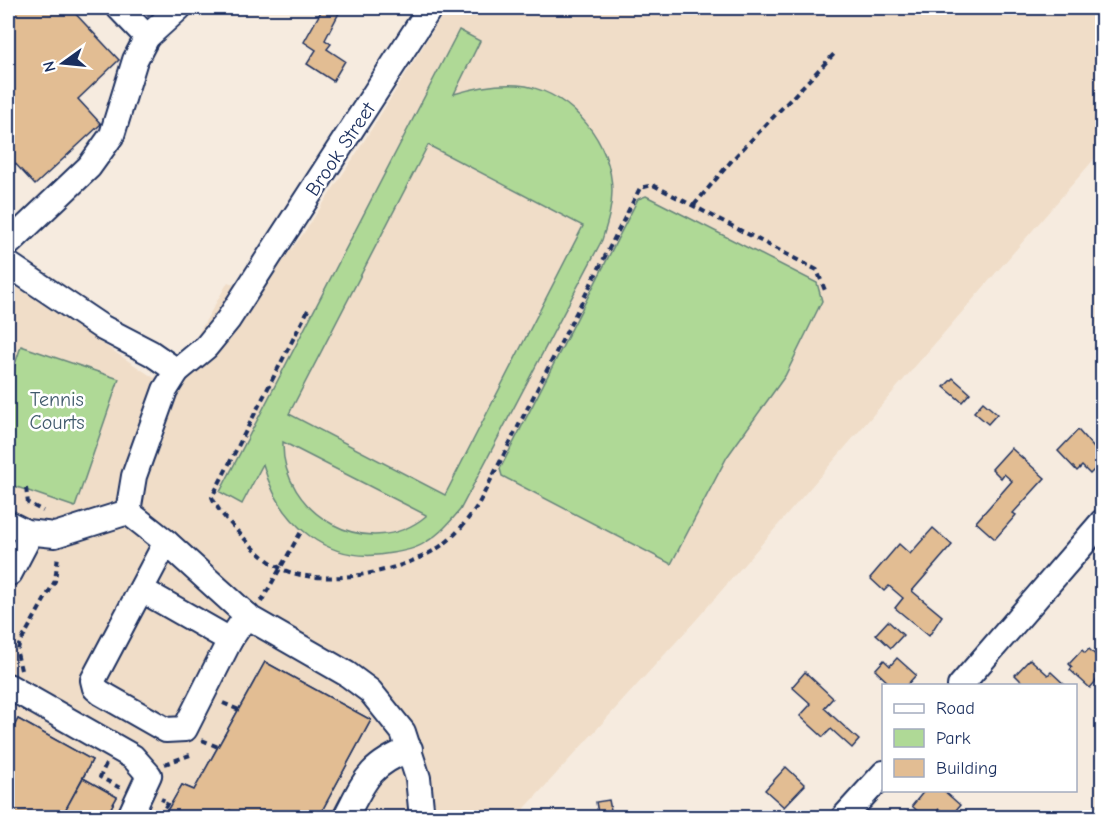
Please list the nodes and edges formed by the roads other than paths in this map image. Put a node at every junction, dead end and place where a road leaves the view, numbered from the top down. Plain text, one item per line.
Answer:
1 (119, 8) edge
2 (179, 8) edge
3 (430, 8) edge
4 (147, 37) junction
5 (8, 244) edge
6 (8, 264) edge
7 (177, 371) junction
8 (128, 512) junction
9 (1102, 522) edge
10 (8, 523) edge
11 (31, 533) junction
12 (166, 542) junction
13 (10, 573) dead end
14 (142, 590) junction
15 (252, 611) junction
16 (230, 640) junction
17 (962, 684) edge
18 (15, 690) edge
19 (410, 749) junction
20 (882, 775) edge
21 (134, 808) edge
22 (345, 818) edge
23 (422, 818) edge
24 (843, 818) edge

1 - 4 street
2 - 4 street
3 - 7 street, Brook Street
4 - 5 street
6 - 7 street
7 - 8 street, Brook Street
8 - 11 street
8 - 12 street
9 - 17 street
10 - 11 street
11 - 13 street
12 - 14 street
12 - 15 street
14 - 16 street
14 - 16 street
15 - 16 street
15 - 19 street
18 - 21 street
19 - 22 street
19 - 23 street
20 - 24 street

